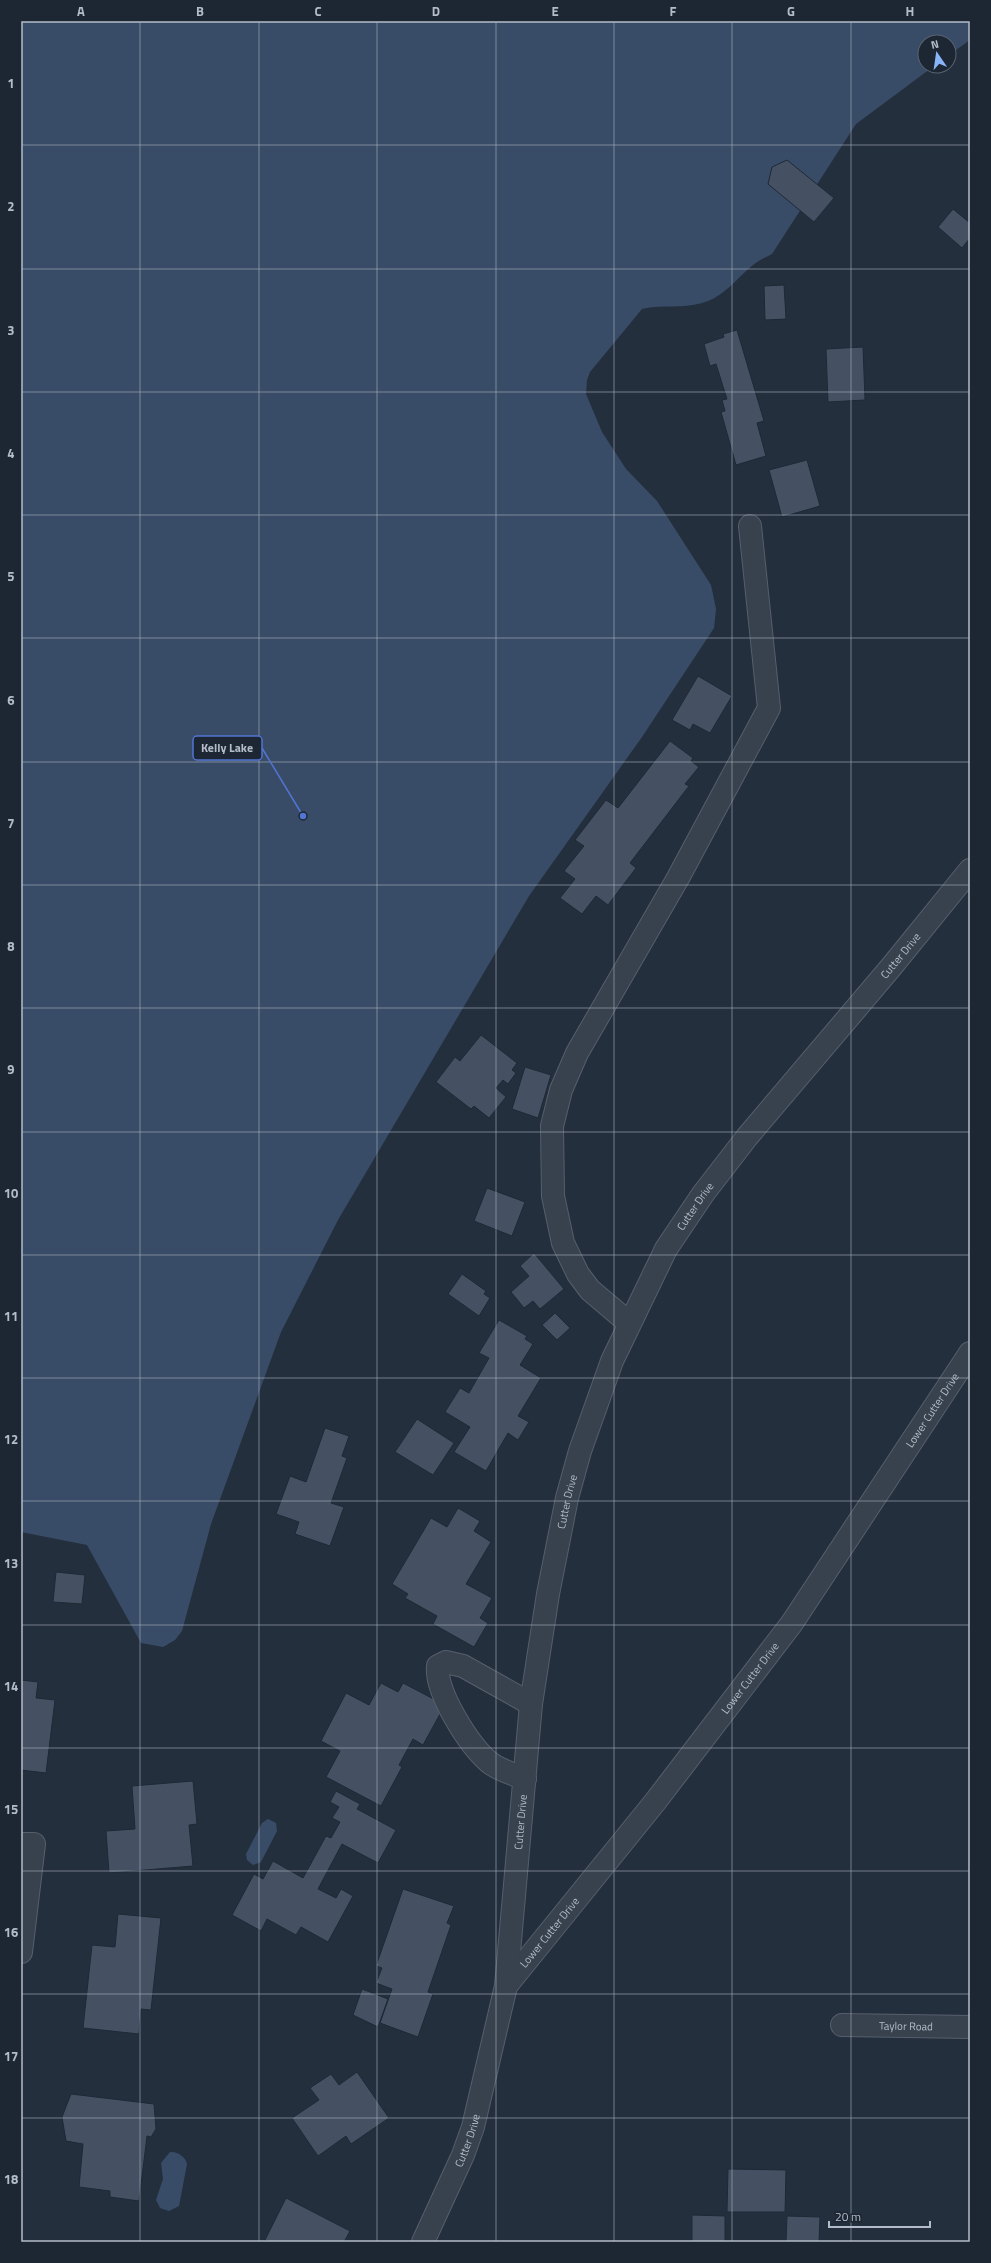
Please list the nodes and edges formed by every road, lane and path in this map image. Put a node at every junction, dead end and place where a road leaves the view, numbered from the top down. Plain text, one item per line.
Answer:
1 (750, 526) dead end
2 (970, 870) edge
3 (629, 1323) junction
4 (970, 1353) edge
5 (531, 1704) junction
6 (525, 1779) junction
7 (21, 1844) edge
8 (21, 1952) edge
9 (506, 1986) junction
10 (842, 2025) dead end
11 (970, 2027) edge
12 (423, 2242) edge

1 - 3 street
2 - 3 street, Cutter Drive
3 - 5 street, Cutter Drive
4 - 9 street, Lower Cutter Drive
5 - 6 street, Cutter Drive
5 - 6 street
6 - 9 street, Cutter Drive
7 - 8 street
9 - 12 street, Cutter Drive
10 - 11 street, Taylor Road

